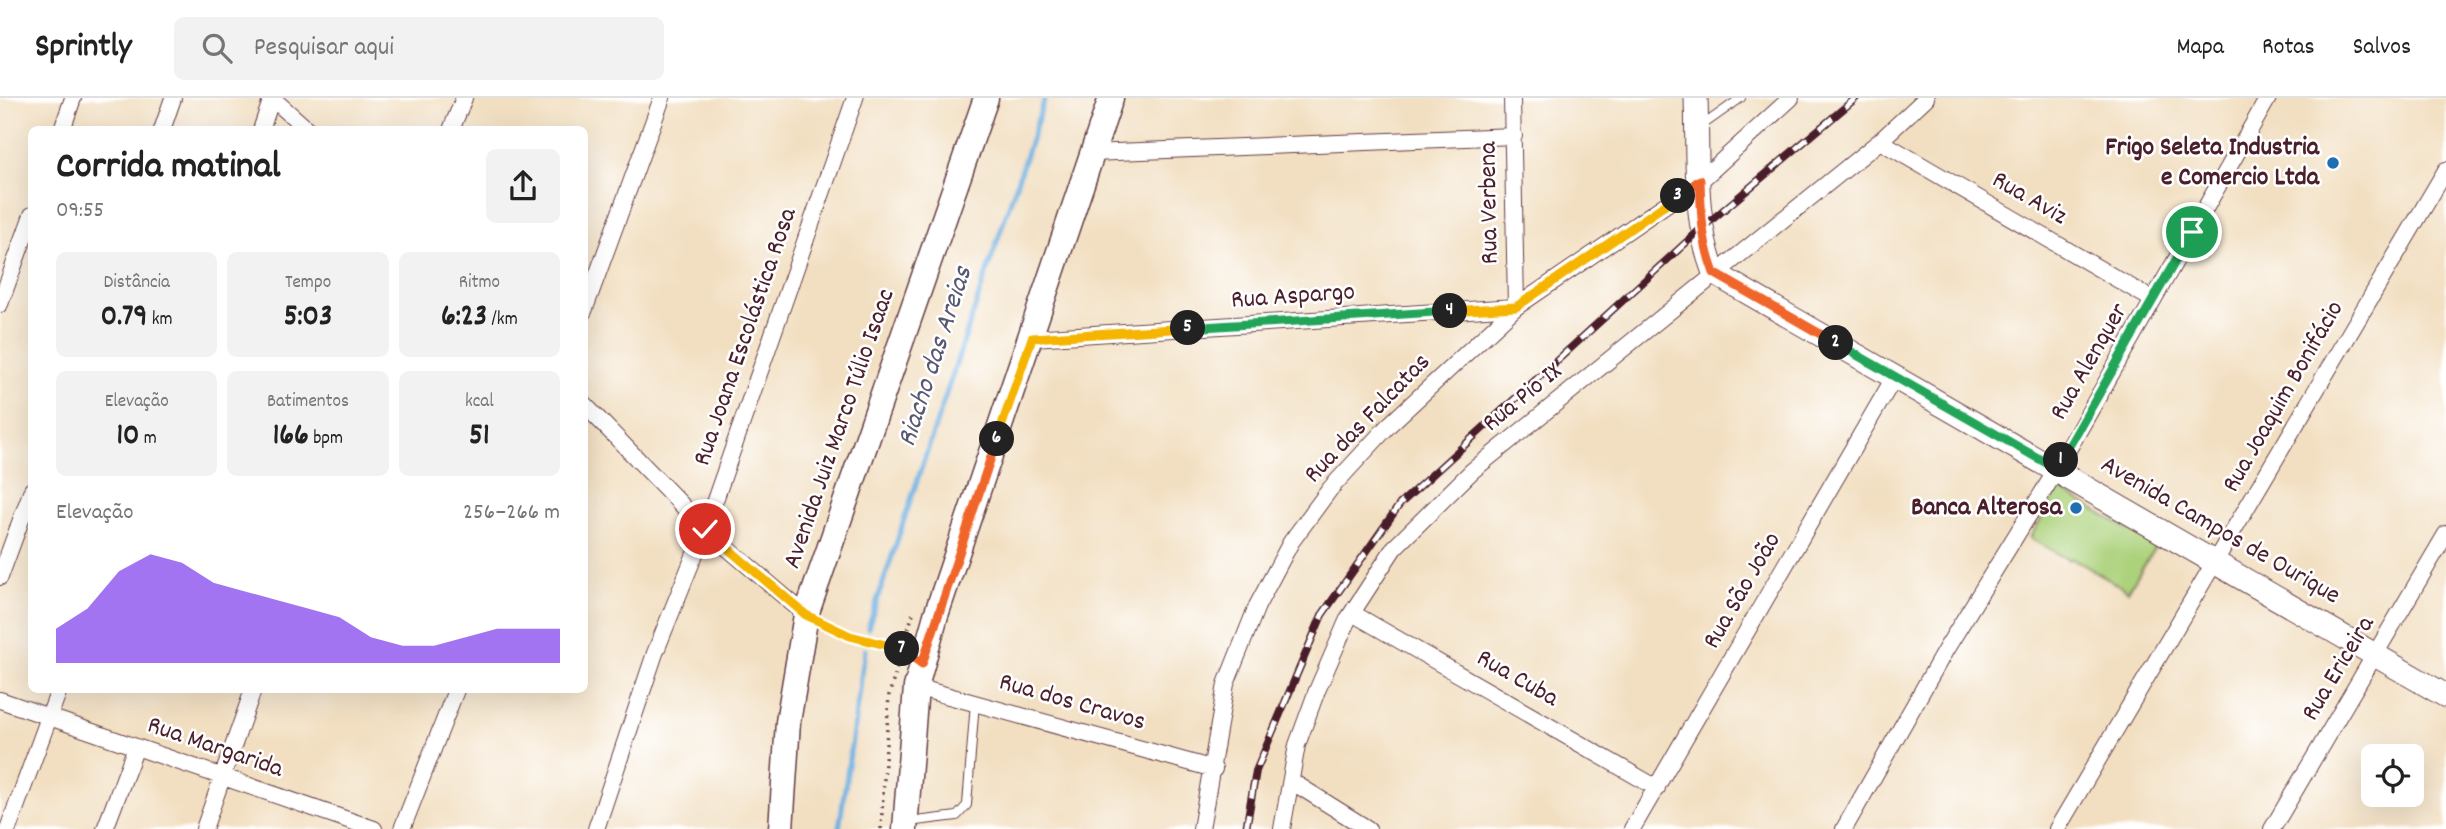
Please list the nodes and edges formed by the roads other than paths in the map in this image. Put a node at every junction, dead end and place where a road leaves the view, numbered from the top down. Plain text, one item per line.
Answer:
1 (73, 98) edge
2 (173, 98) edge
3 (272, 98) edge
4 (464, 98) edge
5 (662, 98) edge
6 (855, 98) edge
7 (986, 98) edge
8 (1111, 98) edge
9 (1512, 98) edge
10 (1696, 98) edge
11 (1741, 98) edge
12 (1791, 98) edge
13 (1926, 98) edge
14 (2268, 98) edge
15 (63, 126) edge
16 (163, 126) edge
17 (262, 126) edge
18 (304, 126) edge
19 (454, 126) edge
20 (1698, 129) junction
21 (1514, 136) junction
22 (1880, 141) junction
23 (1091, 153) junction
24 (2446, 170) edge
25 (1700, 180) junction
26 (28, 226) edge
27 (1714, 273) junction
28 (588, 300) edge
29 (2153, 300) junction
30 (0, 304) edge
31 (1516, 307) junction
32 (1032, 338) junction
33 (1895, 376) junction
34 (588, 408) edge
35 (2057, 469) junction
36 (28, 501) edge
37 (705, 529) junction
38 (2446, 534) edge
39 (2217, 561) junction
40 (0, 577) edge
41 (1352, 612) junction
42 (806, 615) junction
43 (2377, 654) junction
44 (919, 675) junction
45 (58, 693) edge
46 (252, 693) edge
47 (455, 693) edge
48 (2446, 696) edge
49 (0, 700) edge
50 (975, 702) junction
51 (49, 717) junction
52 (136, 747) junction
53 (1214, 769) junction
54 (222, 776) junction
55 (1291, 781) junction
56 (1657, 788) junction
57 (905, 826) edge
58 (8, 829) edge
59 (105, 829) edge
60 (204, 829) edge
61 (374, 829) edge
62 (402, 829) edge
63 (596, 829) edge
64 (781, 829) edge
65 (1201, 829) edge
66 (1282, 829) edge
67 (1367, 829) edge
68 (1632, 829) edge
69 (1844, 829) edge
70 (2057, 829) edge
71 (2272, 829) edge

1 - 15 street
2 - 16 street
3 - 17 street
3 - 18 street
4 - 19 street
5 - 28 street
6 - 37 street, Rua Joana Escolástica Rosa
7 - 42 main road, Avenida Juiz Marco Túlio Isaac
8 - 23 main road
9 - 21 street, Rua Verbena
10 - 20 main road
11 - 20 lane
12 - 25 street, Rua das Falcatas
13 - 22 street, Rua Pio IX
14 - 29 street, Rua Alenquer
20 - 25 main road
21 - 23 street
21 - 31 street, Rua Verbena
22 - 27 street, Rua Pio IX
22 - 29 street, Rua Aviz
23 - 32 main road
24 - 39 street, Rua Joaquim Bonifácio
25 - 27 main road
25 - 31 street, Rua das Falcatas
26 - 30 street
27 - 33 main road, Avenida Campos de Ourique
27 - 41 street, Rua Pio IX
29 - 35 street, Rua Alenquer
31 - 32 street, Rua Aspargo
31 - 53 street, Rua das Falcatas
32 - 44 main road
33 - 35 main road, Avenida Campos de Ourique
33 - 56 street, Rua São João
34 - 37 street
35 - 39 main road, Avenida Campos de Ourique
35 - 69 street, Rua Alenquer
36 - 40 street
37 - 42 street
37 - 63 street, Rua Joana Escolástica Rosa
38 - 43 street, Rua Ericeira
39 - 43 main road, Avenida Campos de Ourique
39 - 70 street, Rua Joaquim Bonifácio
41 - 55 street, Rua Pio IX
41 - 56 street, Rua Cuba
42 - 64 main road, Avenida Juiz Marco Túlio Isaac
43 - 48 main road, Avenida Campos de Ourique
43 - 71 street, Rua Ericeira
44 - 50 street, Rua dos Cravos
44 - 57 main road
45 - 51 street
46 - 54 street
47 - 62 street
49 - 51 street, Rua Margarida
50 - 53 street, Rua dos Cravos
50 - 57 lane
51 - 52 street, Rua Margarida
51 - 58 street
52 - 54 street, Rua Margarida
52 - 59 street
53 - 65 street, Rua das Falcatas
54 - 60 street
54 - 61 street, Rua Margarida
55 - 66 street, Rua Pio IX
55 - 67 street
56 - 68 street, Rua São João

